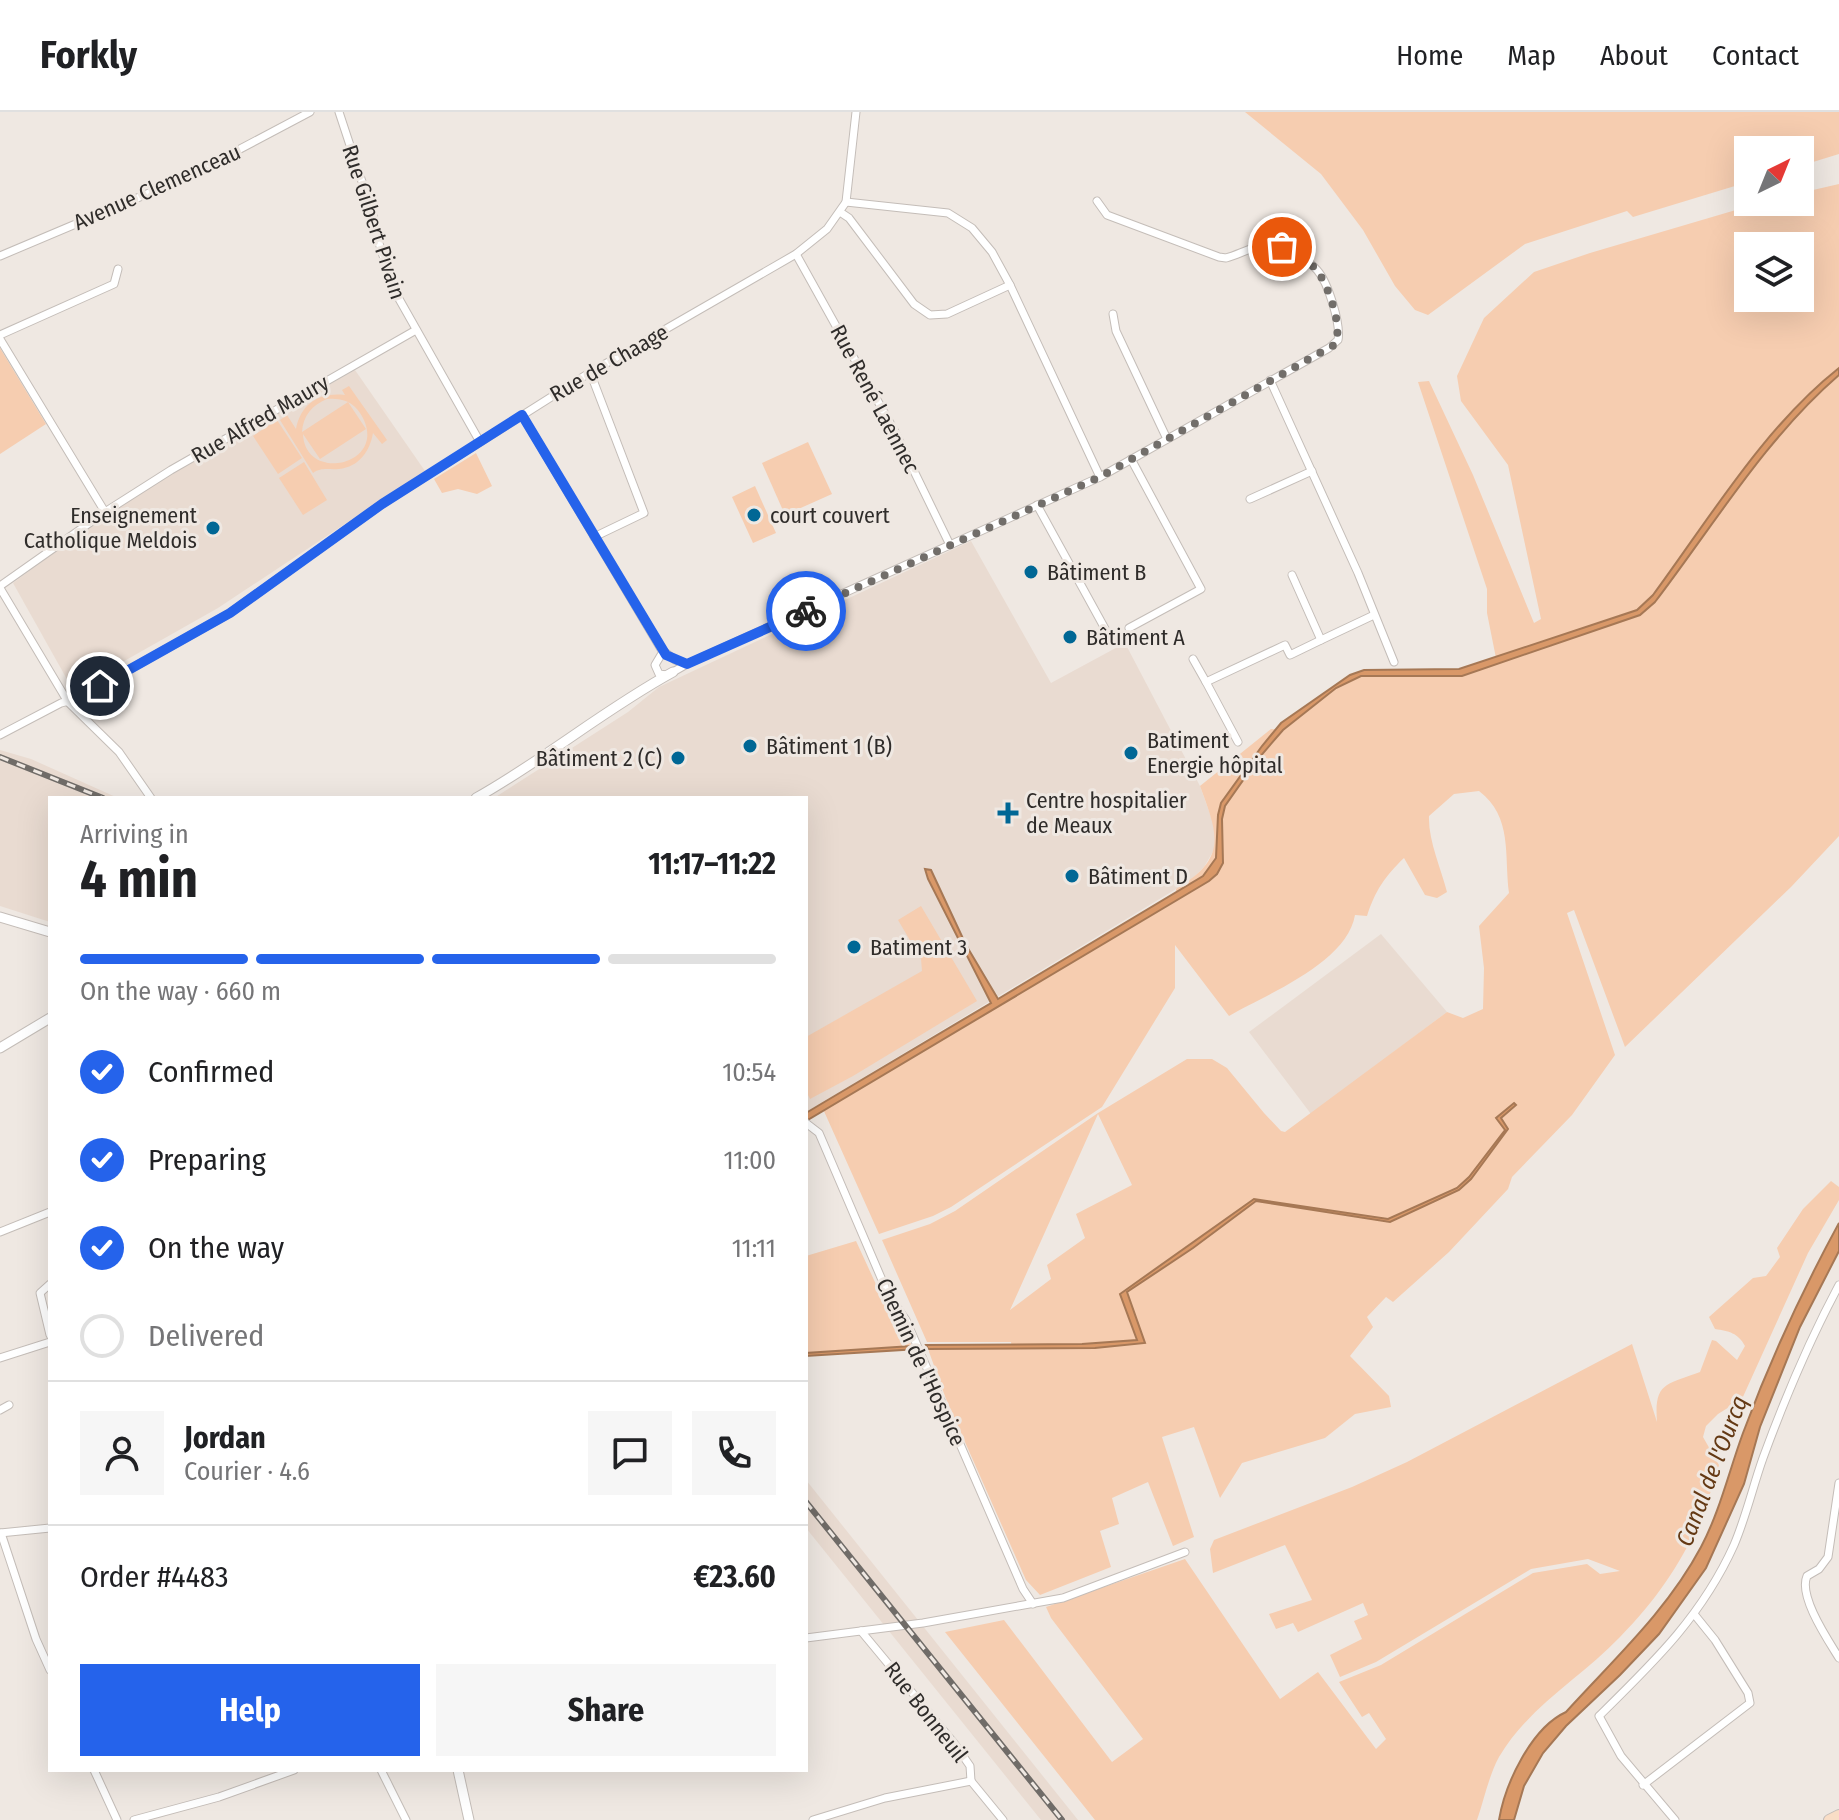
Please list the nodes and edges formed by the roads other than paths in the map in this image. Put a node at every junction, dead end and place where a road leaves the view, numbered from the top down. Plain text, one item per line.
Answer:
1 (310, 112) edge
2 (339, 112) edge
3 (856, 112) edge
4 (1097, 201) dead end
5 (846, 202) junction
6 (840, 212) junction
7 (796, 254) junction
8 (0, 256) edge
9 (118, 269) dead end
10 (1010, 285) junction
11 (1113, 314) dead end
12 (416, 330) junction
13 (0, 337) edge
14 (590, 372) junction
15 (1270, 380) junction
16 (522, 415) junction
17 (1167, 439) junction
18 (480, 442) junction
19 (1131, 459) junction
20 (1312, 471) junction
21 (1100, 477) junction
22 (1250, 499) dead end
23 (1037, 505) junction
24 (105, 512) junction
25 (594, 537) junction
26 (950, 545) junction
27 (1292, 575) dead end
28 (0, 587) edge
29 (1374, 615) junction
30 (1129, 628) dead end
31 (1109, 636) dead end
32 (1321, 640) junction
33 (657, 643) junction
34 (666, 655) junction
35 (657, 659) junction
36 (1193, 659) dead end
37 (675, 660) junction
38 (1394, 662) dead end
39 (687, 664) junction
40 (656, 670) junction
41 (670, 674) junction
42 (1206, 682) junction
43 (653, 683) junction
44 (68, 702) junction
45 (0, 735) edge
46 (1238, 742) dead end
47 (150, 796) edge
48 (479, 796) edge
49 (0, 917) edge
50 (48, 931) edge
51 (48, 1019) edge
52 (0, 1048) edge
53 (808, 1125) edge
54 (48, 1213) edge
55 (0, 1232) edge
56 (1839, 1285) edge
57 (48, 1286) edge
58 (48, 1327) edge
59 (48, 1343) edge
60 (0, 1358) edge
61 (9, 1405) dead end
62 (0, 1410) edge
63 (1839, 1483) edge
64 (48, 1528) edge
65 (1, 1533) edge
66 (1185, 1552) dead end
67 (1033, 1604) junction
68 (1694, 1614) junction
69 (861, 1631) junction
70 (808, 1638) edge
71 (1839, 1658) edge
72 (48, 1666) edge
73 (95, 1772) edge
74 (288, 1772) edge
75 (382, 1772) edge
76 (458, 1772) edge
77 (971, 1781) junction
78 (1643, 1785) junction
79 (1839, 1815) edge
80 (117, 1820) edge
81 (134, 1820) edge
82 (406, 1820) edge
83 (469, 1820) edge
84 (813, 1820) edge
85 (1003, 1820) edge
86 (1675, 1820) edge
87 (1829, 1820) edge

1 - 8 street, Avenue Clemenceau
2 - 12 street, Rue Gilbert Pivain
3 - 5 street, Rue de Chaage
4 - 15 street
5 - 6 street, Rue de Chaage
5 - 10 street
6 - 7 street, Rue de Chaage
6 - 10 street
7 - 14 street, Rue de Chaage
7 - 26 street, Rue René Laennec
9 - 13 street
10 - 21 street
11 - 17 street
12 - 18 street
12 - 24 street, Rue Alfred Maury
13 - 24 street
14 - 16 street, Rue de Chaage
14 - 25 street
15 - 17 street
15 - 20 street
16 - 18 street, Rue de Chaage
16 - 25 street
17 - 19 street
18 - 44 street, Rue de Chaage
19 - 21 street
19 - 30 street
20 - 22 street
20 - 29 street
21 - 23 street
23 - 26 street
23 - 31 street
24 - 28 street, Rue Alfred Maury
25 - 33 street
26 - 39 street
27 - 32 street
28 - 44 street
29 - 32 street
29 - 38 street
32 - 42 street
33 - 34 street
33 - 35 street
34 - 35 street
34 - 37 street
35 - 40 street
36 - 42 street
37 - 39 street
37 - 41 street
39 - 41 street
40 - 41 street
40 - 43 street
41 - 43 street
42 - 46 street
43 - 48 street
44 - 45 street, Rue de Chaage
44 - 47 street
49 - 50 street
51 - 52 street
53 - 67 street, Chemin de l'Hospice
54 - 55 street
56 - 68 street
57 - 58 street
59 - 60 street
61 - 62 street
63 - 71 street
64 - 65 street
65 - 72 street
66 - 67 street
67 - 69 street
68 - 78 street
68 - 78 street
69 - 70 street
69 - 77 street, Rue Bonneuil
73 - 80 street
74 - 81 street
75 - 82 street
76 - 83 street
77 - 84 street, Rue Bonneuil
77 - 85 street
78 - 86 street
79 - 87 main road

